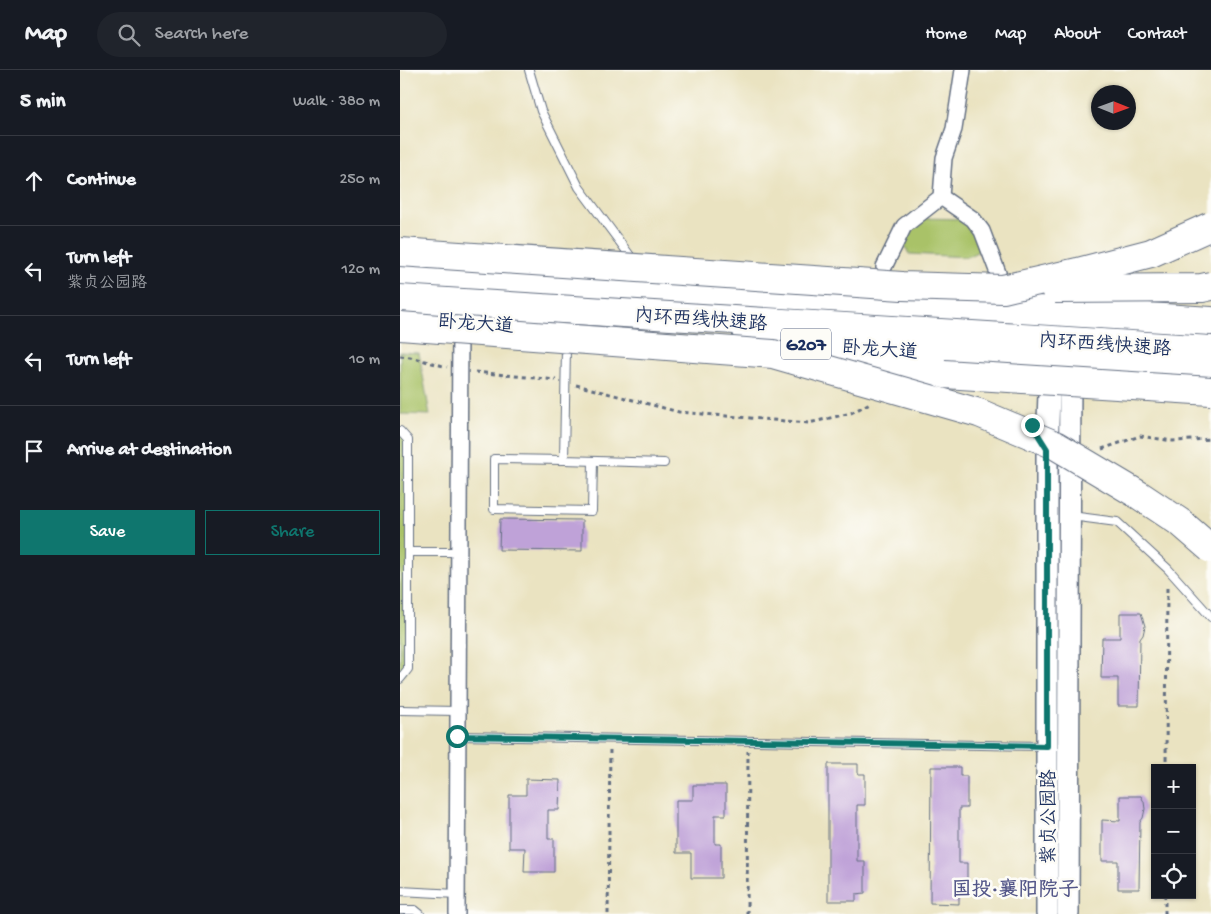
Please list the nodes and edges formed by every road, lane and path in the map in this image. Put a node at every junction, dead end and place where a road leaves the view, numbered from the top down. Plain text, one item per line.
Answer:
1 (528, 70) edge
2 (963, 70) edge
3 (941, 198) junction
4 (1211, 226) edge
5 (400, 246) edge
6 (400, 252) edge
7 (634, 261) junction
8 (884, 267) dead end
9 (400, 270) edge
10 (1000, 281) junction
11 (1211, 286) edge
12 (1211, 297) edge
13 (400, 298) edge
14 (400, 317) edge
15 (460, 321) junction
16 (1211, 321) edge
17 (400, 326) edge
18 (717, 342) dead end
19 (576, 349) dead end
20 (595, 349) dead end
21 (1211, 350) edge
22 (773, 354) junction
23 (400, 356) edge
24 (1060, 362) junction
25 (1102, 365) junction
26 (458, 371) junction
27 (1211, 374) edge
28 (565, 382) junction
29 (1211, 390) edge
30 (874, 401) dead end
31 (400, 431) edge
32 (1211, 438) edge
33 (1069, 451) junction
34 (564, 460) junction
35 (593, 461) junction
36 (664, 463) dead end
37 (1069, 516) junction
38 (1211, 549) edge
39 (408, 552) junction
40 (458, 552) junction
41 (1168, 569) junction
42 (1211, 617) edge
43 (400, 679) edge
44 (400, 710) edge
45 (458, 711) junction
46 (457, 736) junction
47 (610, 738) junction
48 (748, 741) junction
49 (1047, 746) junction
50 (1166, 764) edge
51 (400, 892) edge
52 (457, 894) junction
53 (1165, 899) edge
54 (400, 910) edge
55 (420, 914) edge
56 (457, 914) edge
57 (608, 914) edge
58 (747, 914) edge
59 (1047, 914) edge
60 (1068, 914) edge
61 (1165, 914) edge

1 - 7 lane
2 - 3 street
3 - 8 street
3 - 10 street
4 - 10 highway, bridge
5 - 7 highway
6 - 10 highway, bridge
7 - 12 highway
9 - 16 highway, 内环西线快速路
10 - 11 highway, bridge
13 - 21 highway, 内环西线快速路
14 - 15 highway, 卧龙大道 / G207
15 - 24 highway, 卧龙大道 / G207
15 - 26 street
17 - 22 highway, bridge
18 - 20 lane
19 - 28 lane
22 - 29 highway, bridge
22 - 38 highway, bridge
23 - 26 path
24 - 25 highway, 卧龙大道 / G207
24 - 33 street, 紫贞公园路
24 - 49 street, 紫贞公园路
25 - 27 highway, 卧龙大道 / G207
25 - 29 highway
26 - 28 path
26 - 40 street
28 - 30 path
28 - 34 lane
31 - 39 lane
32 - 33 path
33 - 37 street, 紫贞公园路
34 - 35 lane
34 - 35 lane
35 - 36 lane
37 - 41 lane
37 - 60 street, 紫贞公园路
39 - 40 lane
39 - 43 lane
40 - 45 street
41 - 42 lane
41 - 50 path
44 - 45 lane
45 - 46 street
46 - 47 lane
46 - 52 street
47 - 48 lane
47 - 57 path
48 - 49 lane
48 - 58 path
49 - 59 street, 紫贞公园路
51 - 52 lane
52 - 56 street
53 - 61 path
54 - 55 lane

